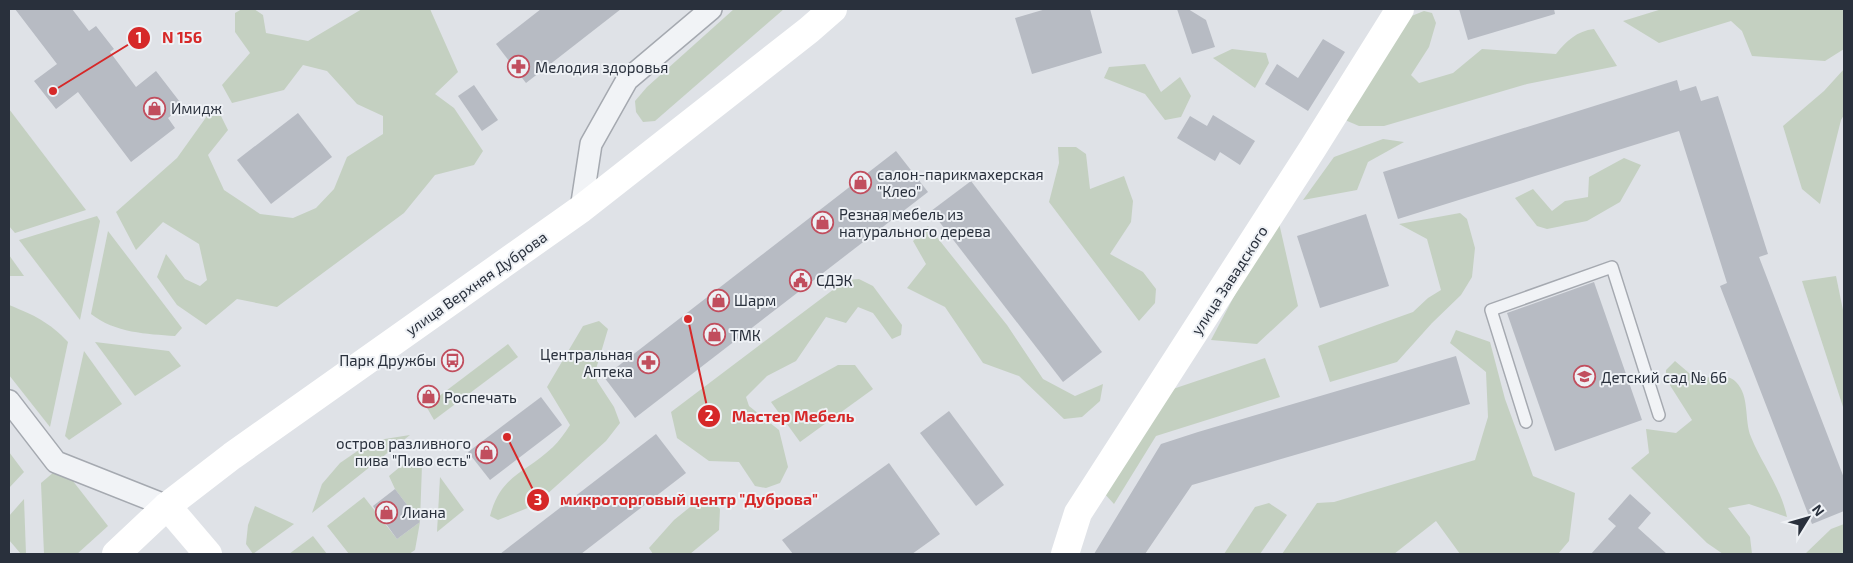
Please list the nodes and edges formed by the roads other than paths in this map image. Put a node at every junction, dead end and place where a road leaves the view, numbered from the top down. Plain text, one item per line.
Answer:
1 (711, 9) edge
2 (833, 9) edge
3 (1400, 9) edge
4 (581, 209) junction
5 (9, 401) edge
6 (1658, 415) dead end
7 (1526, 422) dead end
8 (167, 506) junction
9 (116, 554) edge
10 (208, 554) edge
11 (1065, 554) edge

1 - 4 street
2 - 4 main road, улица Верхняя Дуброва
3 - 11 main road, улица Завадского
4 - 8 main road, улица Верхняя Дуброва
5 - 8 street
6 - 7 lane
8 - 9 main road, улица Верхняя Дуброва
8 - 10 main road

